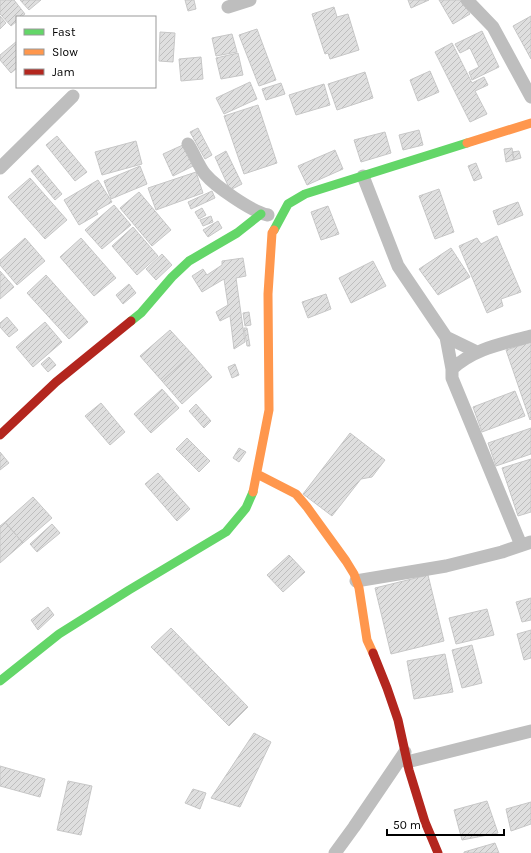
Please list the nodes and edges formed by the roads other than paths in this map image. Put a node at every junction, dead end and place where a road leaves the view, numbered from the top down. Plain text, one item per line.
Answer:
1 (250, 0) edge
2 (467, 0) edge
3 (228, 7) dead end
4 (73, 96) dead end
5 (531, 97) edge
6 (531, 124) edge
7 (188, 144) dead end
8 (0, 168) edge
9 (363, 176) junction
10 (261, 214) junction
11 (279, 217) junction
12 (531, 336) edge
13 (446, 337) junction
14 (477, 352) junction
15 (452, 369) junction
16 (0, 435) edge
17 (257, 474) junction
18 (526, 544) edge
19 (356, 581) junction
20 (0, 679) edge
21 (531, 731) edge
22 (406, 757) junction
23 (335, 853) edge
24 (438, 853) edge

1 - 3 street
2 - 5 street
4 - 8 street
6 - 9 street
7 - 10 street
9 - 11 street
9 - 13 street
10 - 11 street
10 - 16 street
11 - 17 street
12 - 14 street
13 - 14 street
13 - 15 street
14 - 15 street
15 - 18 street
17 - 19 street
17 - 20 street
18 - 19 street
19 - 22 street
21 - 22 street
22 - 23 street
22 - 24 street

